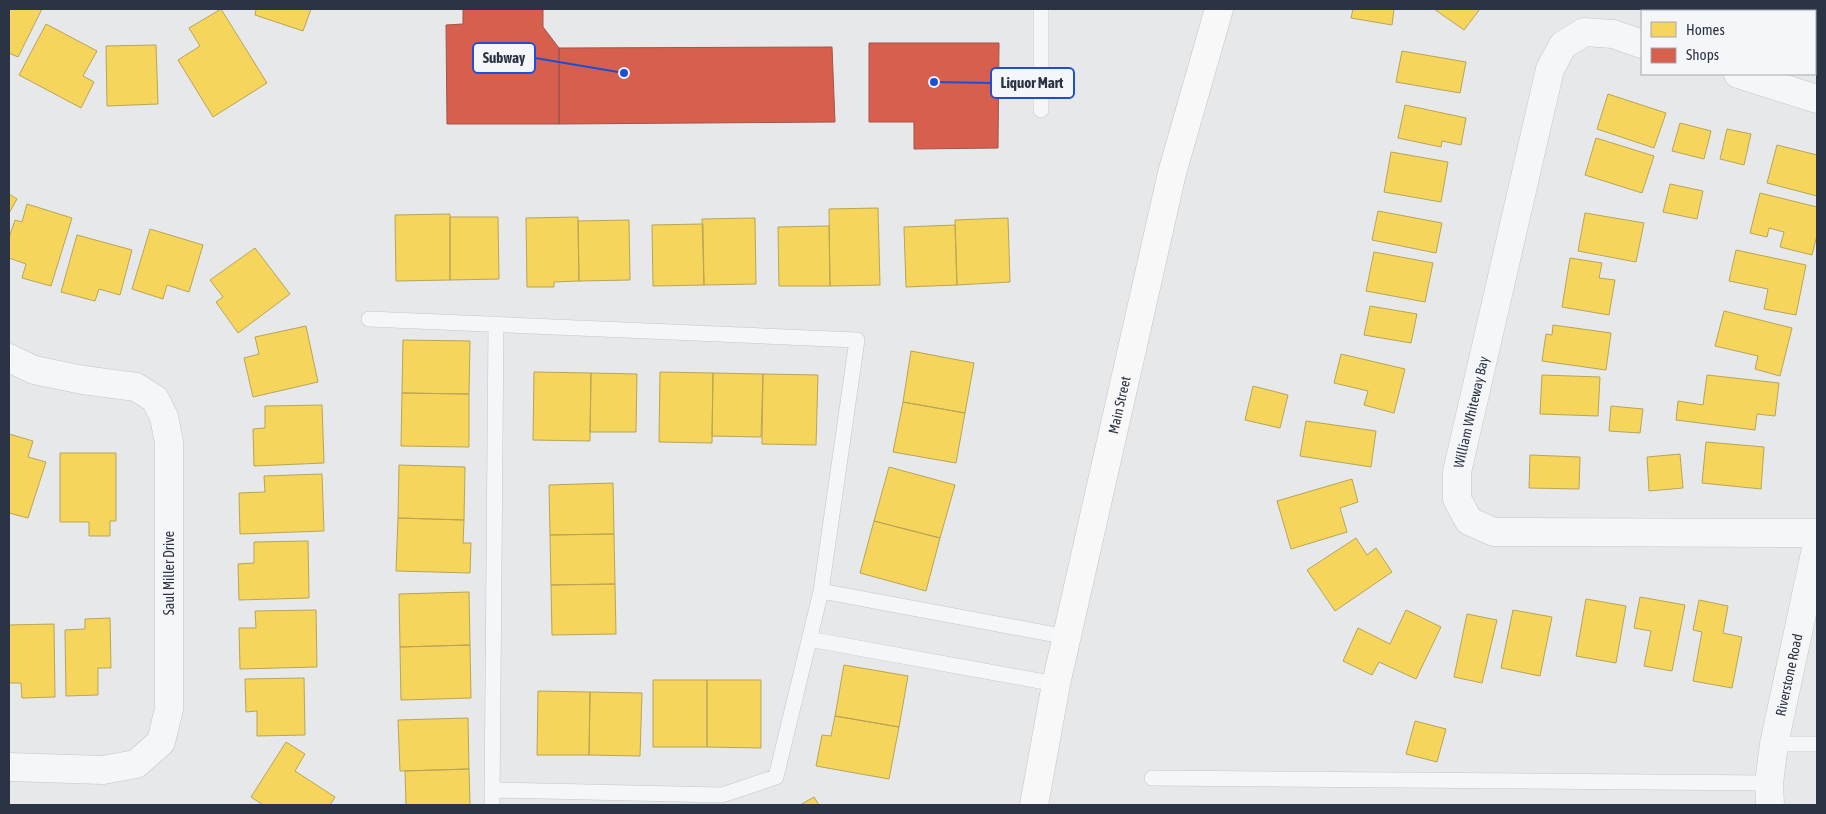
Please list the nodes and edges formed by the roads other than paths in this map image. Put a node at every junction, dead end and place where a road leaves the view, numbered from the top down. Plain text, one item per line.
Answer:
1 (1041, 9) edge
2 (1219, 9) edge
3 (1641, 44) edge
4 (1741, 75) edge
5 (1817, 99) edge
6 (1041, 110) dead end
7 (369, 319) dead end
8 (496, 324) junction
9 (9, 358) edge
10 (1817, 533) edge
11 (1817, 544) edge
12 (821, 591) junction
13 (1067, 637) junction
14 (809, 639) junction
15 (1056, 684) junction
16 (1774, 744) junction
17 (1817, 744) edge
18 (9, 767) edge
19 (1152, 778) dead end
20 (1769, 794) edge
21 (492, 798) edge
22 (1034, 805) edge

1 - 6 lane
2 - 13 main road, Main Street
3 - 10 street, William Whiteway Bay
4 - 5 street
7 - 8 lane
8 - 12 lane
8 - 21 lane
9 - 18 street, Saul Miller Drive
11 - 16 street, Riverstone Road
12 - 13 lane
12 - 14 lane
13 - 15 main road, Main Street
14 - 15 lane
14 - 21 lane
15 - 22 main road, Main Street
16 - 17 lane
16 - 20 street, Riverstone Road
19 - 20 lane

